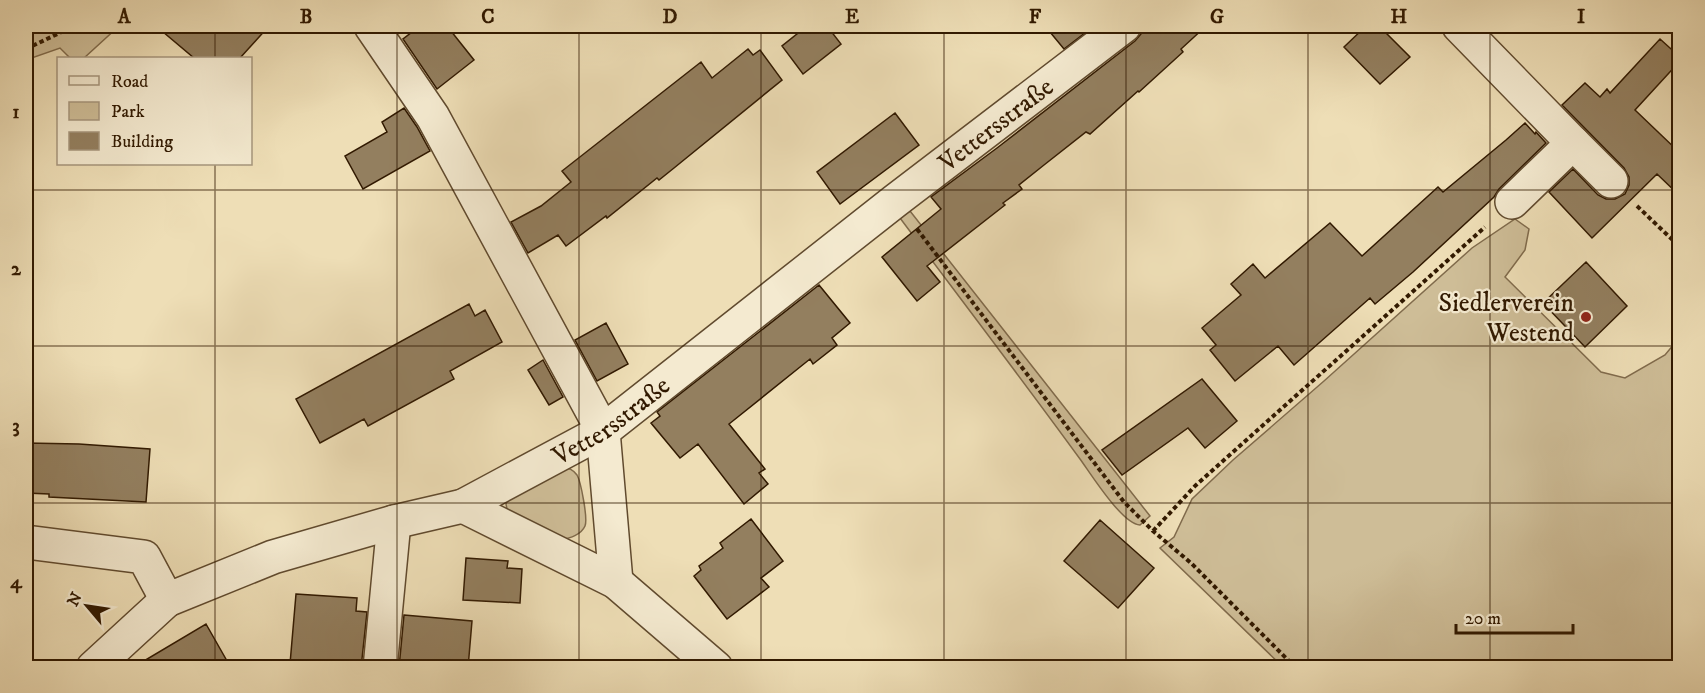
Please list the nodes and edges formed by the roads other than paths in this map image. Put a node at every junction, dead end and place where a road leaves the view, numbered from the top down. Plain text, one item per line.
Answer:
1 (370, 26) edge
2 (1124, 26) edge
3 (1459, 26) edge
4 (1573, 143) junction
5 (1611, 181) road end
6 (1512, 202) road end
7 (603, 431) junction
8 (463, 506) junction
9 (394, 522) junction
10 (26, 542) edge
11 (616, 582) junction
12 (167, 600) junction
13 (93, 668) edge
14 (380, 668) edge
15 (716, 668) edge

1 - 7 street
2 - 7 street, Vettersstraße
3 - 4 street
4 - 5 street
4 - 6 street
7 - 8 street, Vettersstraße
7 - 11 street
8 - 9 street, Vettersstraße
8 - 11 street
9 - 12 street, Vettersstraße
9 - 14 street
10 - 12 street
11 - 15 street
12 - 13 street

